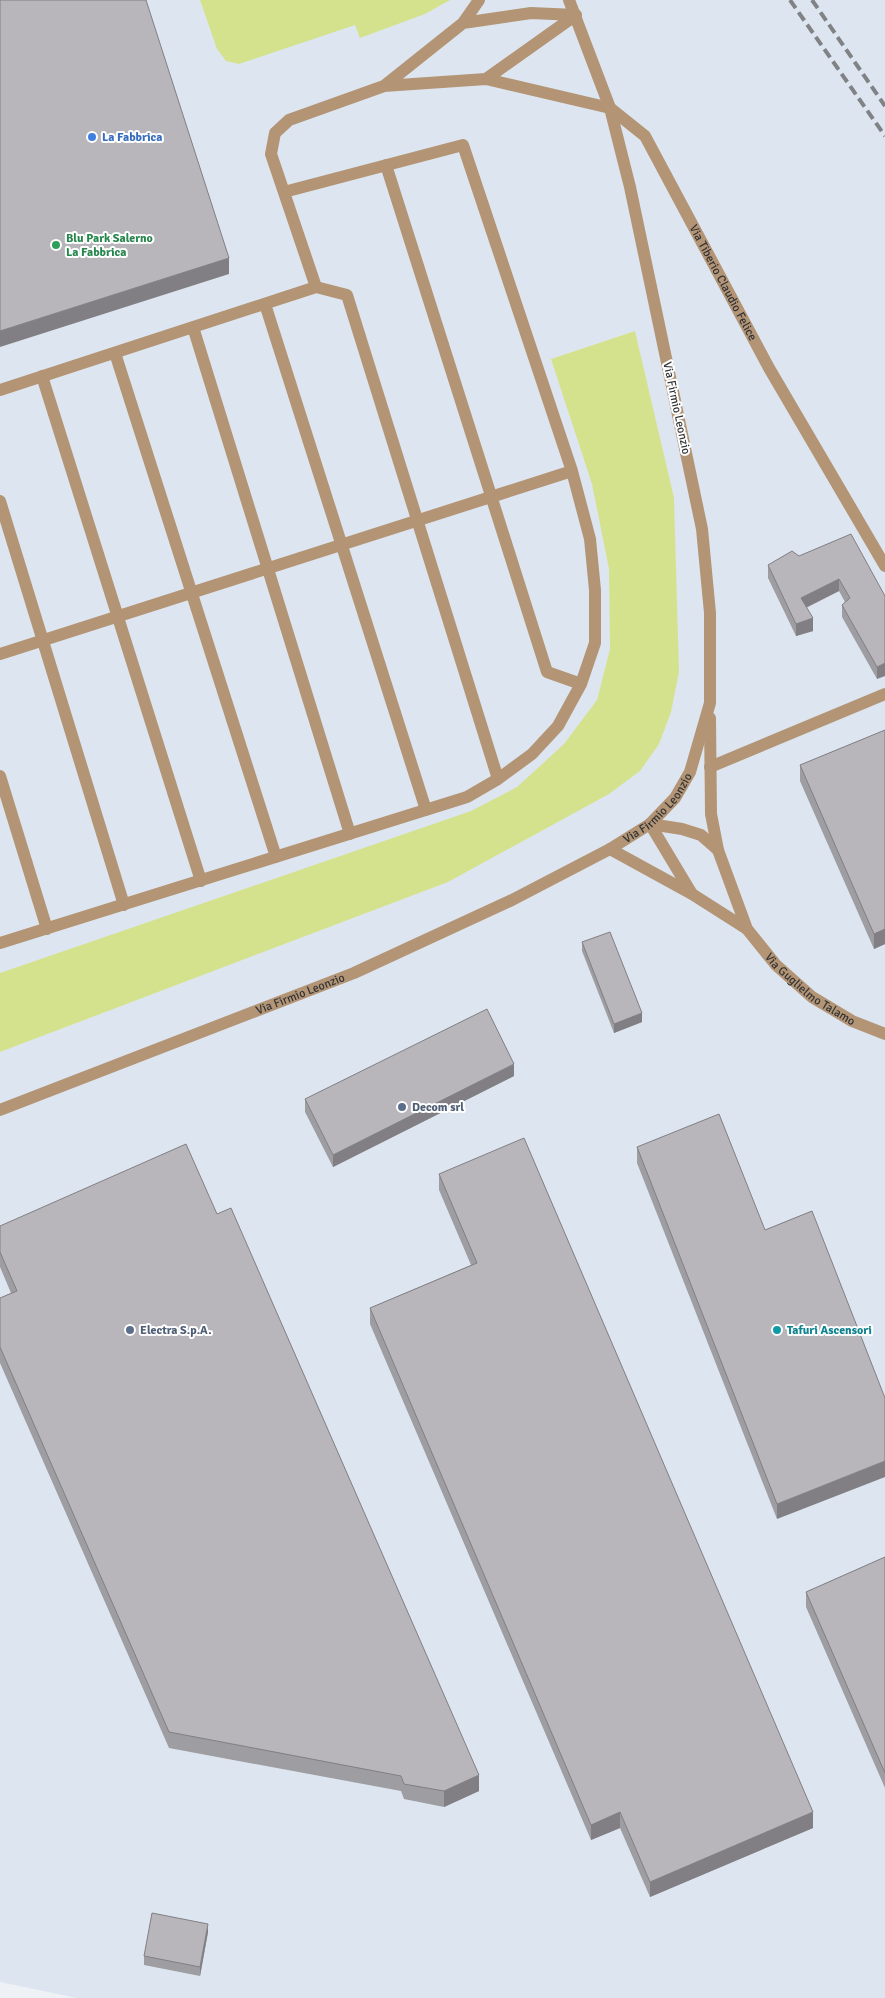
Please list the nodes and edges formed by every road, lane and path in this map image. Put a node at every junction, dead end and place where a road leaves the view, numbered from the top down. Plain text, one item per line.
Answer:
1 (479, 0) edge
2 (569, 0) edge
3 (576, 15) junction
4 (462, 23) junction
5 (486, 79) junction
6 (384, 86) junction
7 (610, 108) junction
8 (386, 165) junction
9 (284, 192) junction
10 (316, 287) junction
11 (265, 304) junction
12 (193, 327) junction
13 (115, 353) junction
14 (42, 376) junction
15 (0, 390) edge
16 (572, 471) junction
17 (492, 497) junction
18 (0, 501) edge
19 (418, 521) junction
20 (342, 545) junction
21 (885, 566) edge
22 (268, 568) junction
23 (191, 593) junction
24 (117, 616) junction
25 (43, 640) junction
26 (0, 654) edge
27 (581, 684) junction
28 (885, 694) edge
29 (710, 703) junction
30 (710, 767) junction
31 (0, 776) edge
32 (498, 779) junction
33 (426, 810) junction
34 (650, 824) junction
35 (350, 834) junction
36 (610, 850) junction
37 (718, 850) junction
38 (276, 857) junction
39 (200, 881) junction
40 (692, 894) junction
41 (124, 905) junction
42 (47, 929) junction
43 (747, 929) junction
44 (0, 943) edge
45 (885, 1034) edge
46 (0, 1110) edge

1 - 4 street
2 - 3 street
3 - 4 street
3 - 5 street
3 - 7 street
4 - 6 street
5 - 6 street
5 - 7 street
6 - 9 street
7 - 21 street, Via Tiberio Claudio Felice
7 - 29 street, Via Firmio Leonzio
8 - 9 street
8 - 16 street
8 - 17 street
9 - 10 street
10 - 11 street
10 - 19 street
11 - 12 street
11 - 20 street
12 - 13 street
12 - 22 street
13 - 14 street
13 - 23 street
14 - 15 street
14 - 24 street
16 - 17 street
16 - 27 street
17 - 19 street
17 - 27 street
18 - 25 street
19 - 20 street
19 - 32 street
20 - 22 street
20 - 33 street
22 - 23 street
22 - 35 street
23 - 24 street
23 - 38 street
24 - 25 street
24 - 39 street
25 - 26 street
25 - 41 street
27 - 32 street
28 - 30 street
29 - 30 street
29 - 34 street, Via Firmio Leonzio
30 - 37 street
31 - 42 street
32 - 33 street
33 - 35 street
34 - 36 street, Via Firmio Leonzio
34 - 37 street
34 - 40 street
35 - 38 street
36 - 40 street
36 - 46 street, Via Firmio Leonzio
37 - 43 street
38 - 39 street
39 - 41 street
40 - 43 street
41 - 42 street
42 - 44 street
43 - 45 street, Via Guglielmo Talamo

